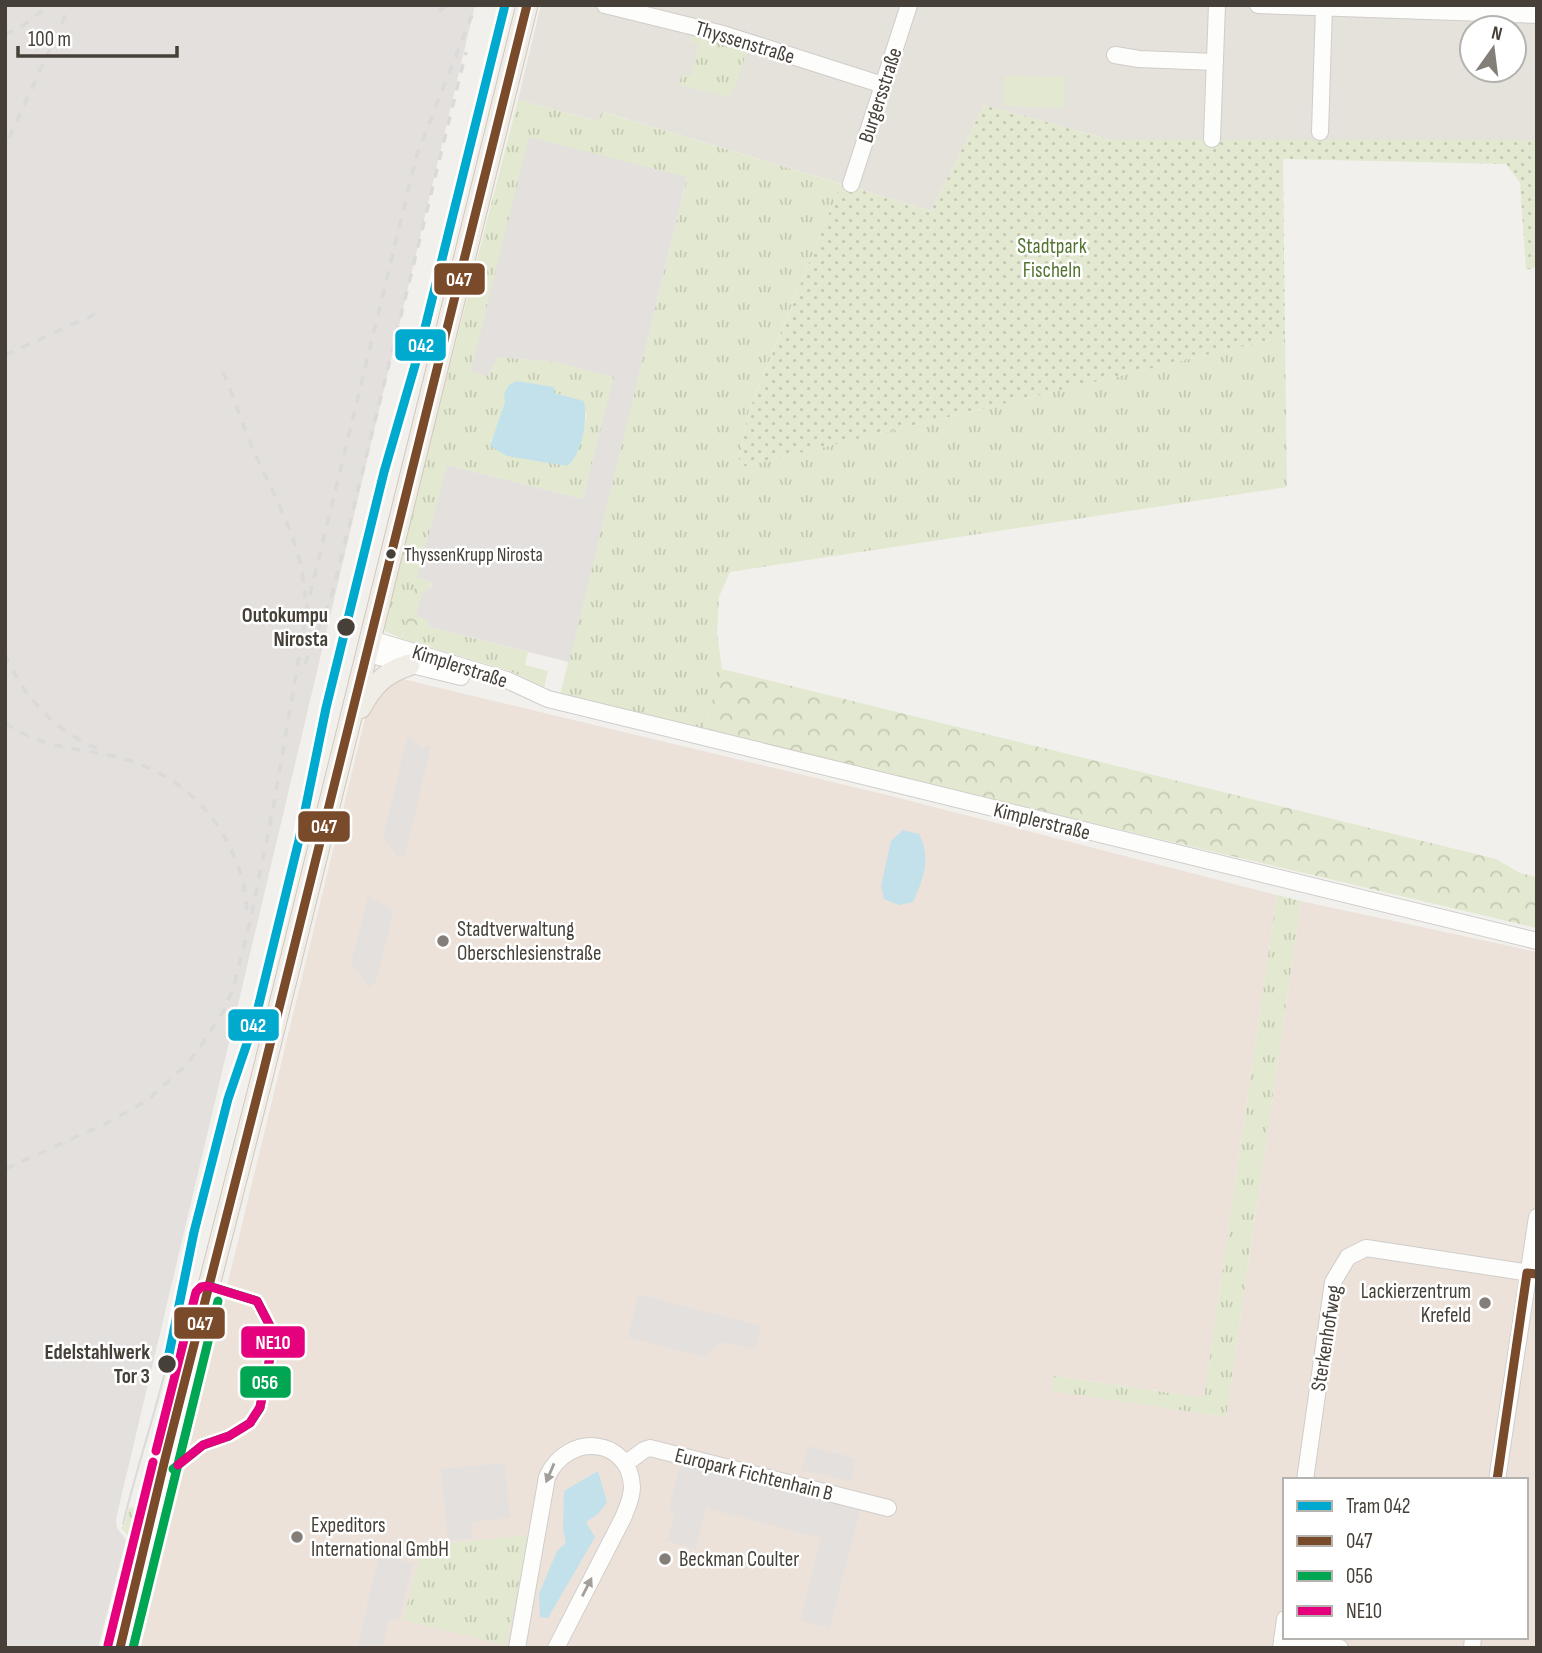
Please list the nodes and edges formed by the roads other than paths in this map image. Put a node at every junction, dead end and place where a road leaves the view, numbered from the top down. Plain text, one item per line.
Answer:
1 (527, 5) edge
2 (605, 5) edge
3 (909, 5) edge
4 (1217, 5) edge
5 (1258, 5) edge
6 (1324, 7) junction
7 (1537, 15) edge
8 (1115, 55) dead end
9 (1215, 62) junction
10 (883, 85) junction
11 (1320, 132) dead end
12 (1212, 139) dead end
13 (851, 184) dead end
14 (369, 646) junction
15 (409, 665) junction
16 (548, 699) junction
17 (348, 731) junction
18 (1537, 941) edge
19 (1537, 1217) edge
20 (1532, 1274) edge
21 (625, 1464) junction
22 (1305, 1478) edge
23 (1497, 1478) edge
24 (888, 1508) dead end
25 (1281, 1643) edge
26 (120, 1648) edge
27 (517, 1648) edge
28 (556, 1648) edge
29 (1340, 1648) edge

1 - 14 main road
2 - 10 street, Thyssenstraße
3 - 10 street, Burgersstraße
4 - 9 street
5 - 6 street
6 - 7 street
6 - 11 street
8 - 9 street
9 - 12 street
10 - 13 street, Burgersstraße
14 - 15 street, Kimplerstraße
14 - 16 street, Kimplerstraße
14 - 17 main road
15 - 16 street, Kimplerstraße
15 - 17 main road
16 - 18 street, Kimplerstraße
17 - 26 main road
19 - 20 street
20 - 22 street, Sterkenhofweg
20 - 23 street
21 - 24 street, Europark Fichtenhain B
21 -> 27 street
28 -> 21 street
25 - 29 street

